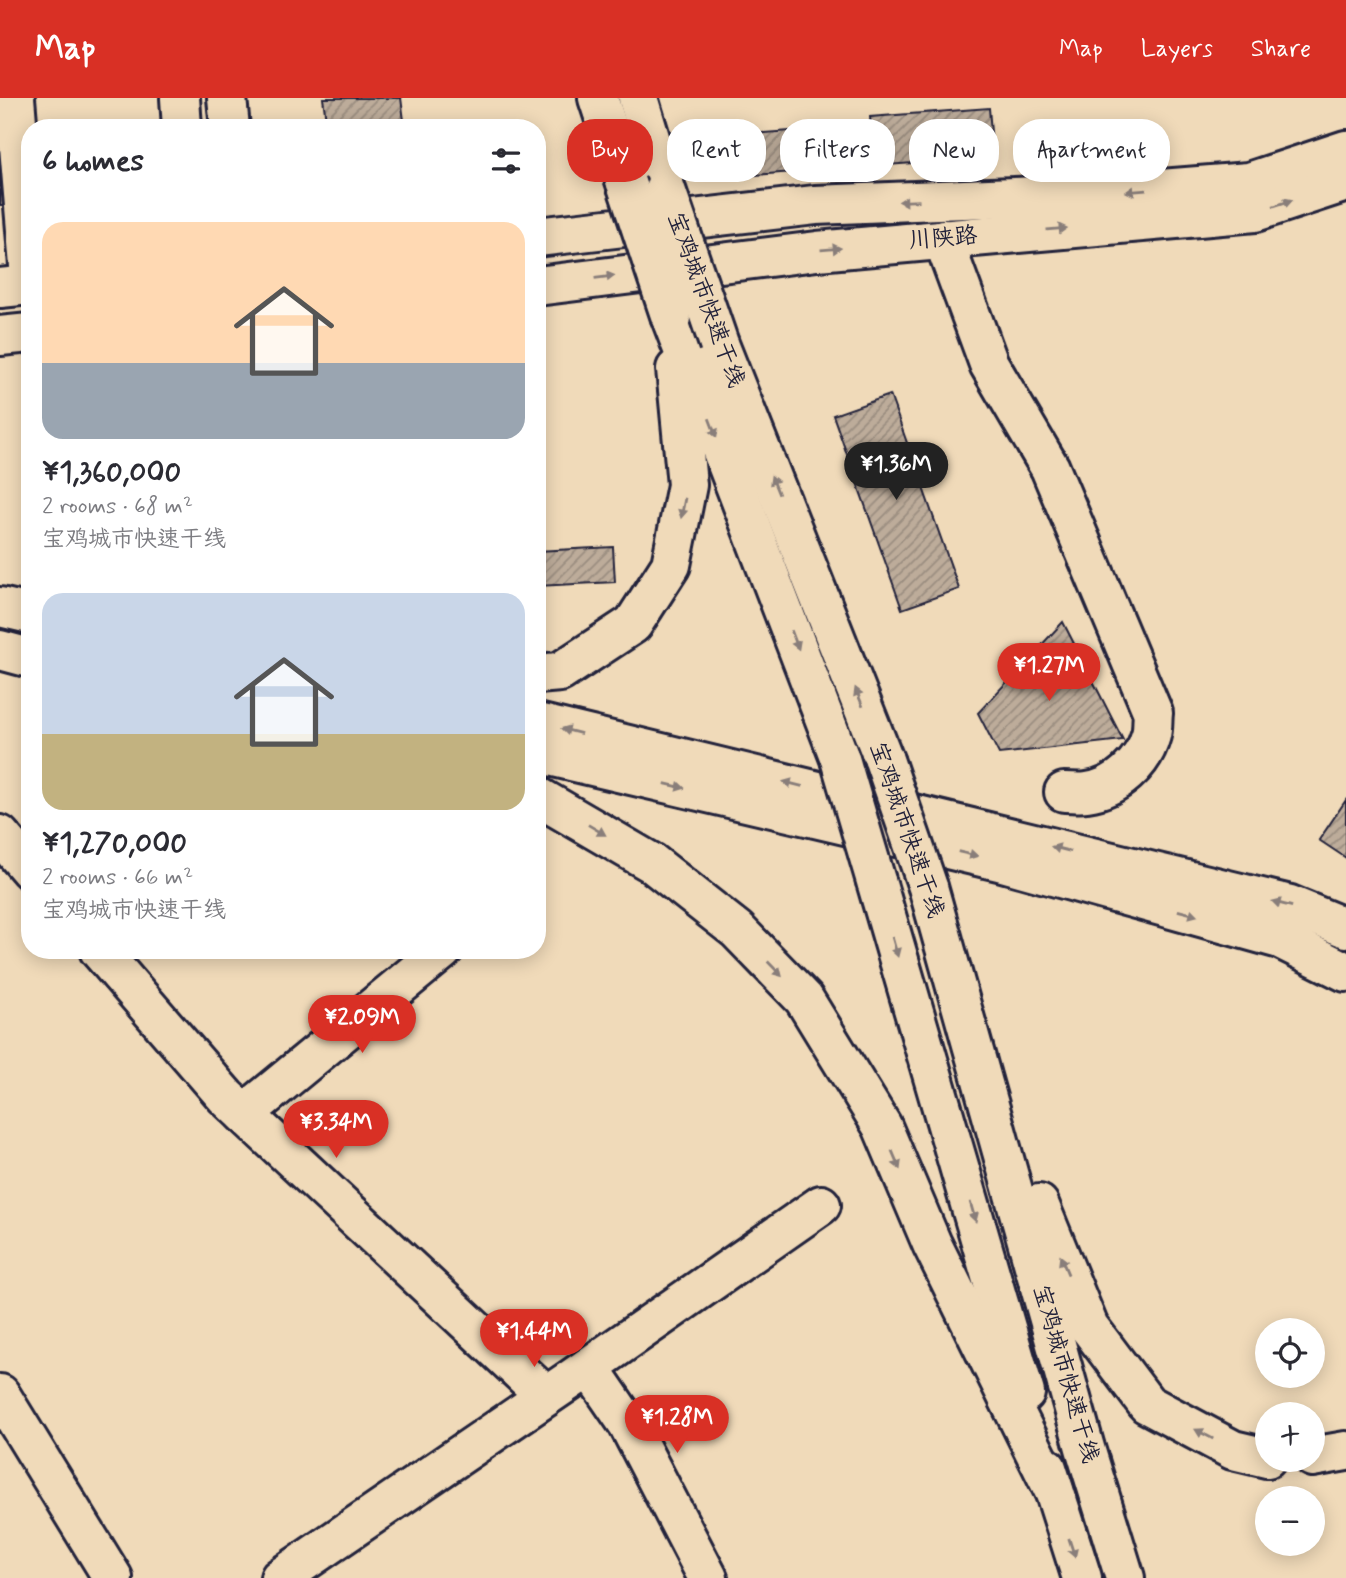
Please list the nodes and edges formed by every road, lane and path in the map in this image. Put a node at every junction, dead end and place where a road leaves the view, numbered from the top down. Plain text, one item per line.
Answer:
1 (15, 98) edge
2 (180, 98) edge
3 (226, 98) edge
4 (598, 98) edge
5 (638, 98) edge
6 (181, 119) edge
7 (229, 119) edge
8 (1346, 150) edge
9 (21, 170) edge
10 (1346, 182) edge
11 (546, 236) edge
12 (943, 239) junction
13 (546, 285) edge
14 (21, 286) edge
15 (0, 288) edge
16 (671, 318) junction
17 (21, 334) edge
18 (0, 336) edge
19 (0, 607) edge
20 (21, 612) edge
21 (0, 650) edge
22 (21, 656) edge
23 (546, 673) edge
24 (546, 725) edge
25 (546, 755) edge
26 (1064, 792) dead end
27 (546, 801) edge
28 (0, 835) edge
29 (21, 860) edge
30 (928, 887) junction
31 (1346, 928) edge
32 (107, 959) edge
33 (432, 959) edge
34 (1346, 972) edge
35 (244, 1114) junction
36 (821, 1205) dead end
37 (589, 1367) junction
38 (0, 1394) edge
39 (546, 1396) junction
40 (1346, 1451) edge
41 (1255, 1455) edge
42 (1325, 1455) edge
43 (1054, 1491) junction
44 (113, 1578) edge
45 (280, 1578) edge
46 (708, 1578) edge
47 (1082, 1578) edge
48 (1125, 1578) edge

1 - 9 main road
2 - 6 main road
3 - 7 main road
4 - 16 main road, 宝鸡城市快速干线, bridge
30 -> 5 main road, 宝鸡城市快速干线, bridge
8 -> 11 main road, 川陕路
12 -> 10 main road, 川陕路
13 -> 12 main road, 川陕路
12 - 26 main road
14 - 15 main road
16 -> 23 main road
16 -> 43 main road, 宝鸡城市快速干线, bridge
17 - 18 main road
19 - 20 main road
21 - 22 main road
31 -> 24 main road
25 -> 34 main road
27 -> 43 main road
28 - 29 main road
41 -> 30 main road
30 - 48 main road, 宝鸡城市快速干线
32 - 35 main road
33 - 35 main road
35 - 39 main road
36 - 37 main road
37 - 39 main road
37 - 46 main road
38 - 44 main road
39 - 45 main road
40 - 42 main road
43 -> 47 main road, 宝鸡城市快速干线

